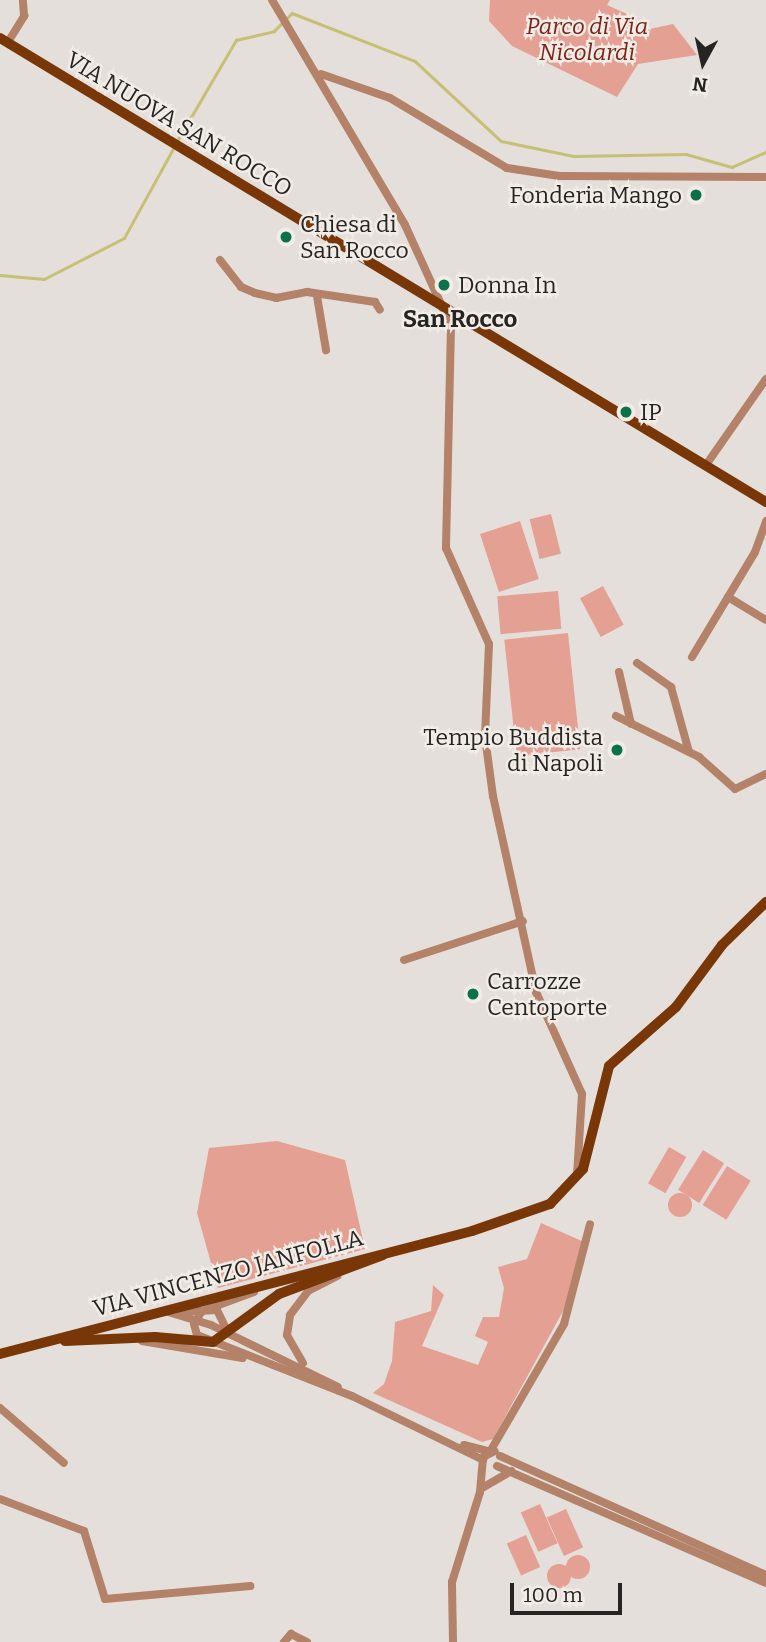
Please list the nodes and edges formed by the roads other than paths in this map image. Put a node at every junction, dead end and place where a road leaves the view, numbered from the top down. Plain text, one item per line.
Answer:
1 (23, 0) edge
2 (272, 0) edge
3 (4, 40) edge
4 (321, 74) junction
5 (766, 177) edge
6 (220, 260) dead end
7 (317, 296) junction
8 (447, 309) junction
9 (380, 310) dead end
10 (326, 350) dead end
11 (766, 379) edge
12 (706, 465) junction
13 (766, 502) edge
14 (766, 521) edge
15 (728, 597) junction
16 (766, 621) edge
17 (692, 657) dead end
18 (637, 663) dead end
19 (619, 672) dead end
20 (616, 716) dead end
21 (631, 724) junction
22 (689, 752) junction
23 (766, 774) edge
24 (766, 902) edge
25 (523, 921) junction
26 (404, 960) dead end
27 (575, 1182) junction
28 (590, 1224) dead end
29 (389, 1251) junction
30 (306, 1271) junction
31 (342, 1274) junction
32 (207, 1308) junction
33 (154, 1312) junction
34 (173, 1312) junction
35 (195, 1319) junction
36 (228, 1333) junction
37 (107, 1339) junction
38 (48, 1341) junction
39 (207, 1342) junction
40 (0, 1354) edge
41 (266, 1364) junction
42 (307, 1368) junction
43 (352, 1395) junction
44 (0, 1408) edge
45 (449, 1440) junction
46 (495, 1451) junction
47 (483, 1461) junction
48 (64, 1463) dead end
49 (496, 1466) junction
50 (511, 1471) junction
51 (481, 1490) junction
52 (0, 1499) edge
53 (766, 1575) edge
54 (766, 1583) edge
55 (250, 1586) dead end
56 (449, 1626) junction
57 (284, 1642) edge
58 (307, 1642) edge
59 (443, 1642) edge
60 (453, 1642) edge

1 - 3 street
2 - 4 street
3 - 8 main road, VIA NUOVA SAN ROCCO
4 - 5 street
4 - 8 street
6 - 7 street
7 - 9 street
7 - 10 street
8 - 12 main road, VIA NUOVA SAN ROCCO
8 - 25 street
11 - 12 street
12 - 13 main road, VIA NUOVA SAN ROCCO
14 - 15 street
15 - 16 street
15 - 17 street
18 - 22 street
19 - 21 street
20 - 21 street
21 - 22 street
22 - 23 street
24 - 27 main road
25 - 26 street
25 - 27 street
27 - 29 main road
28 - 46 street
29 - 30 main road, VIA VINCENZO JANFOLLA
29 - 31 main road, VIA VINCENZO JANFOLLA
30 - 32 street
30 - 33 main road, VIA VINCENZO JANFOLLA
31 - 36 main road, VIA VINCENZO JANFOLLA
31 - 42 street
32 - 34 street
32 - 35 street
32 - 36 street
33 - 34 street
33 - 38 main road, VIA VINCENZO JANFOLLA
34 - 35 street
35 - 36 street
35 - 39 street
36 - 39 main road, VIA VINCENZO JANFOLLA
36 - 42 street
37 - 38 main road, VIA VINCENZO JANFOLLA
37 - 39 main road, VIA VINCENZO JANFOLLA
37 - 41 street
38 - 40 main road, VIA VINCENZO JANFOLLA
39 - 41 street
41 - 43 street
42 - 43 street
43 - 45 street
44 - 48 street
45 - 46 street
45 - 47 street
46 - 47 street
46 - 49 street
46 - 53 street
47 - 49 street
47 - 51 street
49 - 50 street
49 - 51 street
50 - 51 street
50 - 54 street
51 - 56 street
52 - 55 street
56 - 59 street
56 - 60 street
57 - 58 street

